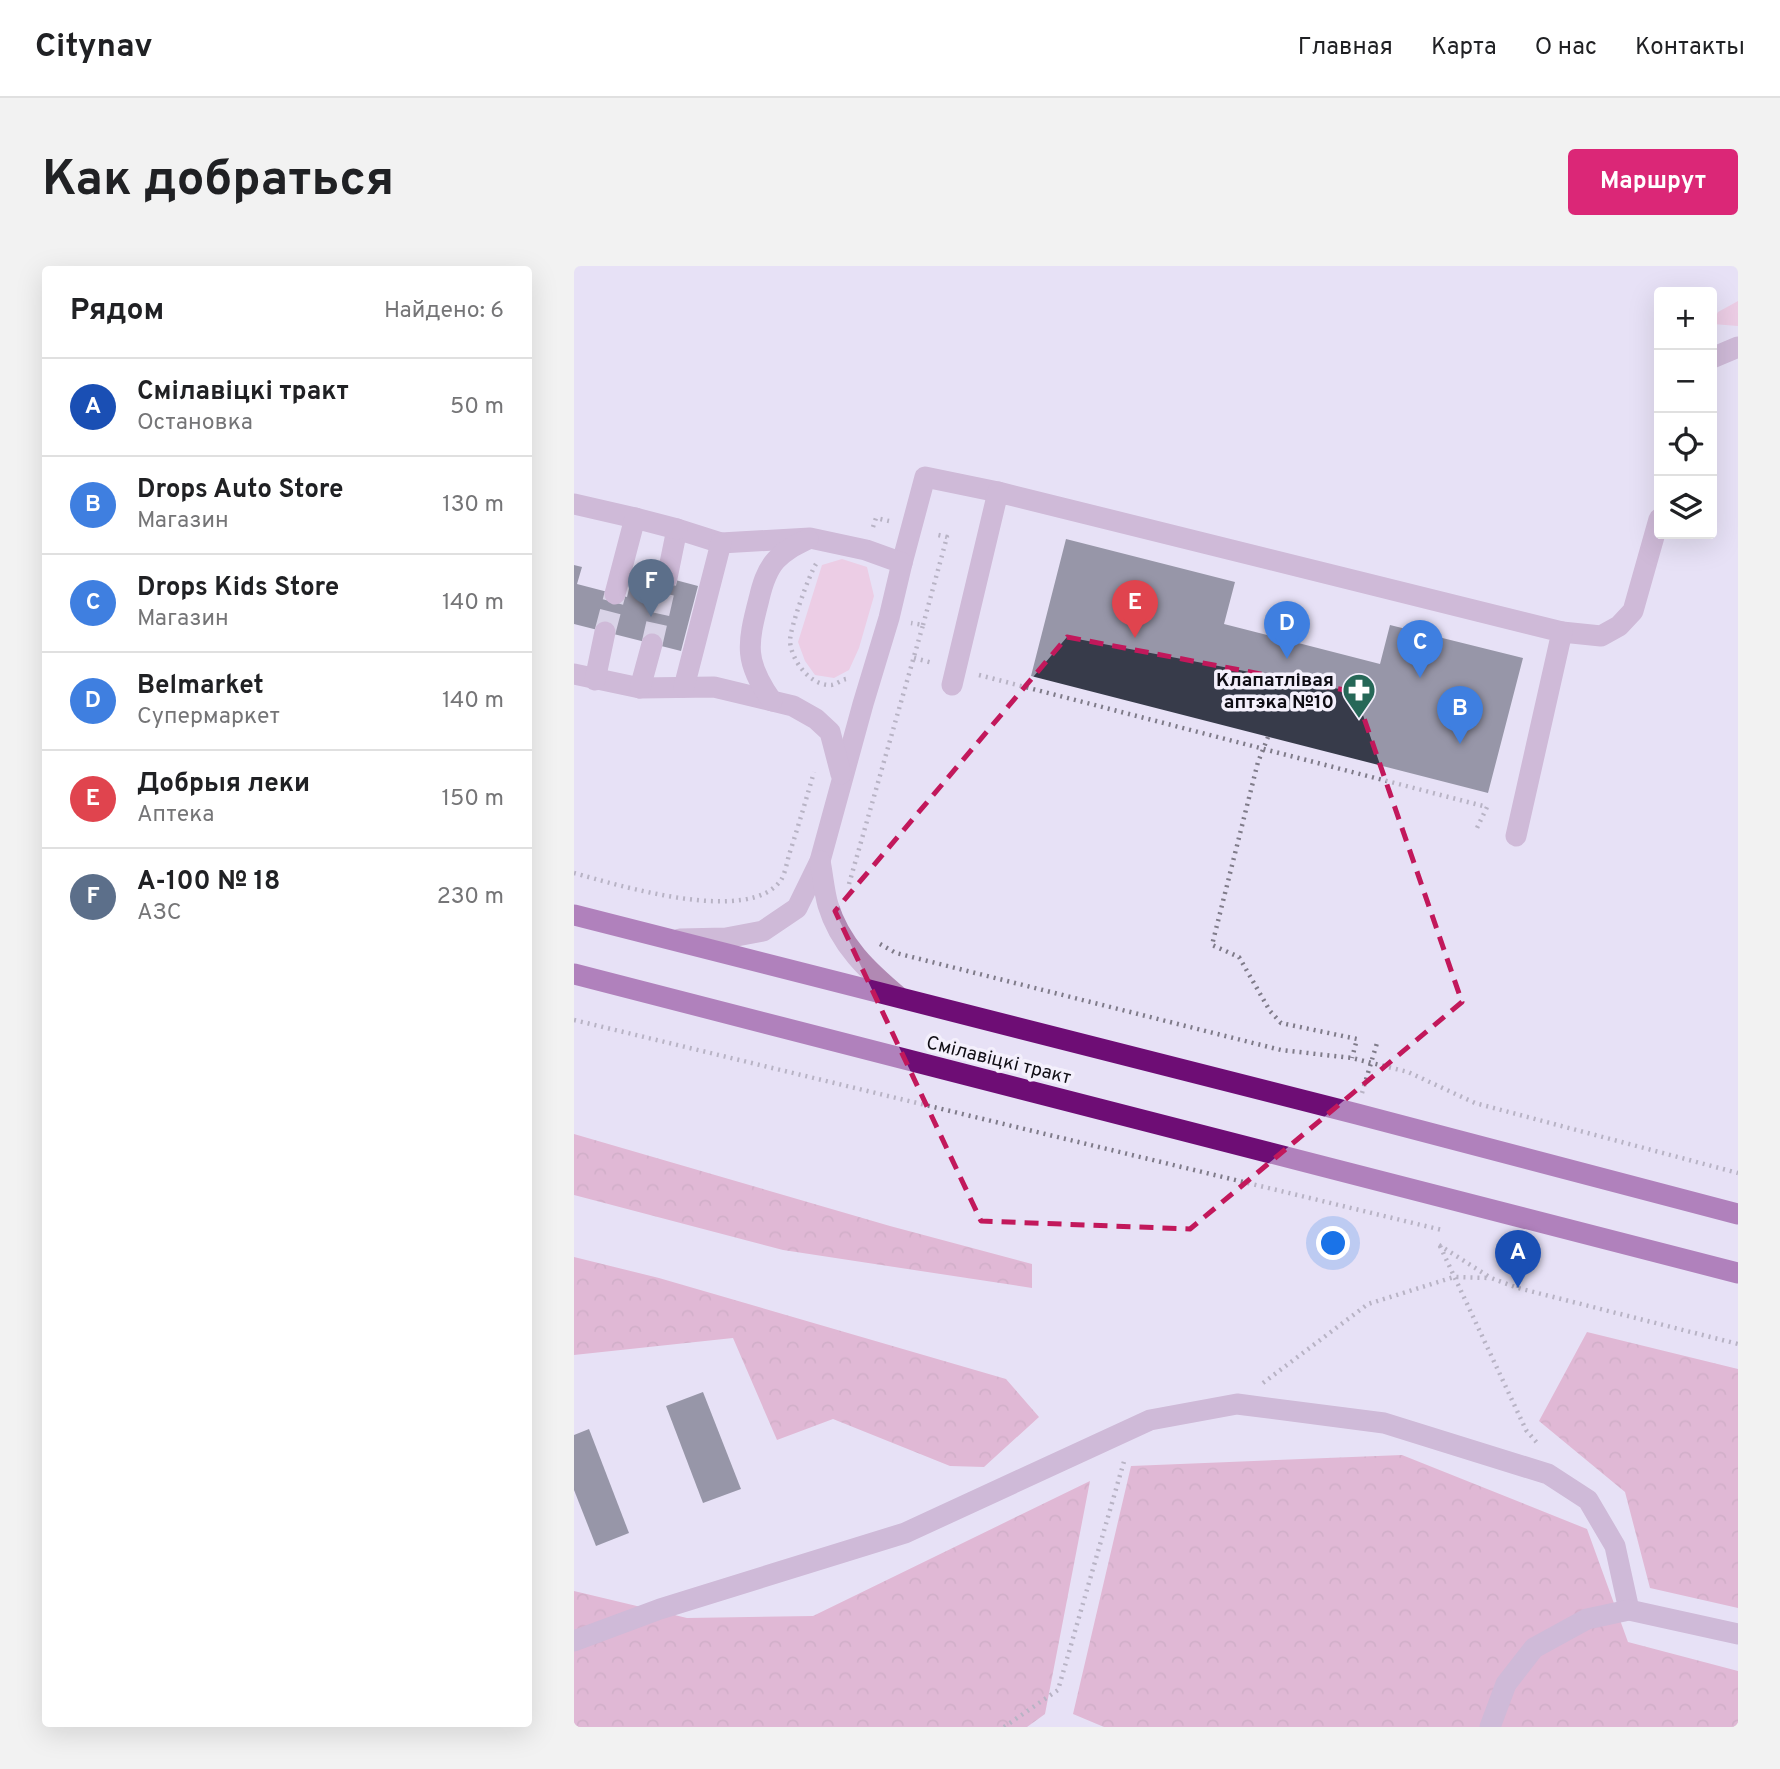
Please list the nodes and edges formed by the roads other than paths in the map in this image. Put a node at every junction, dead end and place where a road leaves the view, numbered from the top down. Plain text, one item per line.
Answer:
1 (1738, 347) edge
2 (1717, 356) edge
3 (998, 492) junction
4 (574, 504) edge
5 (635, 518) junction
6 (677, 529) junction
7 (1654, 537) edge
8 (810, 538) junction
9 (722, 542) junction
10 (902, 563) junction
11 (667, 578) tunnel mouth
12 (615, 594) tunnel mouth
13 (605, 632) tunnel mouth
14 (1562, 632) junction
15 (652, 644) tunnel mouth
16 (574, 674) edge
17 (960, 678) road end
18 (595, 680) junction
19 (684, 687) junction
20 (640, 688) junction
21 (772, 701) junction
22 (841, 780) junction
23 (1516, 836) dead end
24 (821, 861) junction
25 (574, 915) edge
26 (671, 939) junction
27 (574, 974) edge
28 (899, 997) junction
29 (1738, 1214) edge
30 (1738, 1273) edge
31 (1629, 1610) junction
32 (1738, 1634) edge
33 (574, 1641) edge
34 (1490, 1727) edge

1 - 2 lane
3 - 10 lane
3 - 14 lane
3 - 17 lane
4 - 5 lane
5 - 6 lane
5 - 12 lane
6 - 9 lane
6 - 11 lane
7 - 14 lane
8 - 9 lane
8 - 10 lane
8 - 21 lane
9 - 19 lane
10 - 22 lane
13 - 18 lane
14 - 23 lane
15 - 20 lane
16 - 18 lane
18 - 20 lane
19 - 20 lane
19 - 21 lane
21 - 22 lane
22 - 24 lane
24 - 26 lane
24 - 28 lane
25 - 26 highway, Смілавіцкі тракт
26 - 28 highway, Смілавіцкі тракт
27 - 30 highway, Смілавіцкі тракт
28 - 29 highway, Смілавіцкі тракт
31 - 32 lane
31 - 33 lane
31 - 34 lane

